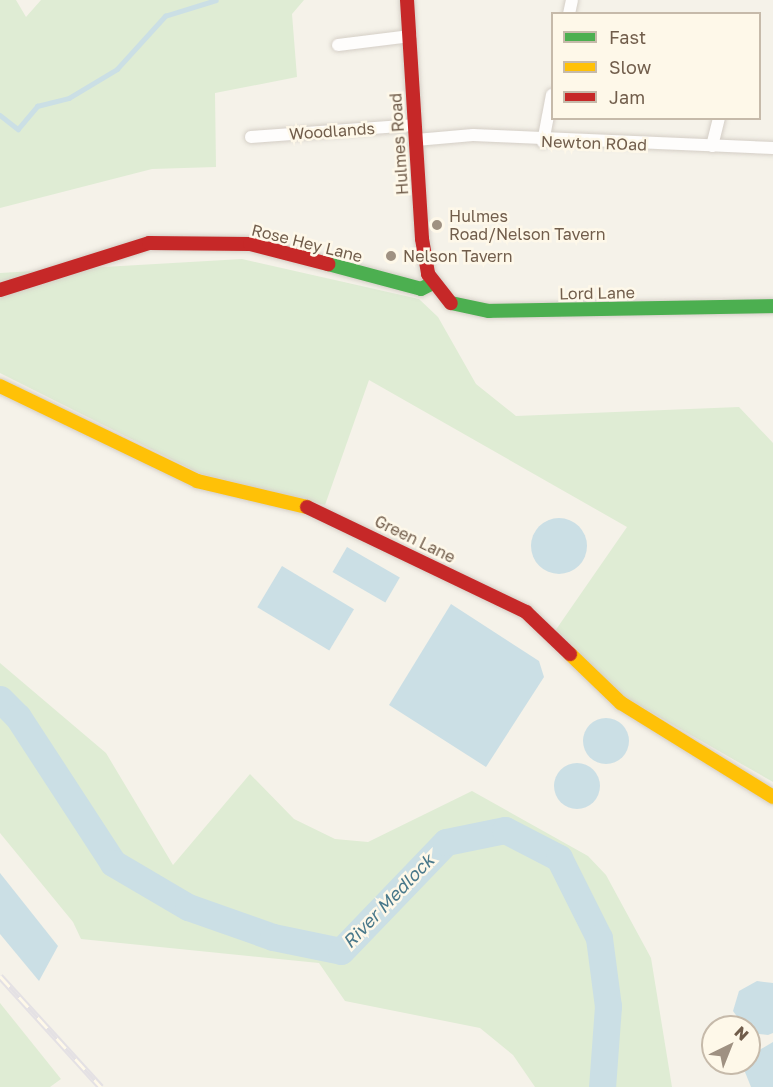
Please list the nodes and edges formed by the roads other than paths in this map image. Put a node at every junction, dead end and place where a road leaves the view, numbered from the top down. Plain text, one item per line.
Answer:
1 (407, 0) edge
2 (410, 36) junction
3 (338, 45) dead end
4 (551, 100) edge
5 (718, 120) edge
6 (413, 125) junction
7 (251, 137) dead end
8 (416, 140) junction
9 (543, 142) junction
10 (712, 146) junction
11 (773, 148) edge
12 (431, 284) junction
13 (0, 290) edge
14 (773, 306) edge
15 (0, 386) edge
16 (773, 797) edge

1 - 2 street, Hulmes Road
2 - 3 street
2 - 6 street, Hulmes Road
4 - 9 street
5 - 10 street
6 - 7 street, Woodlands
6 - 8 street, Hulmes Road
8 - 9 street, Newton ROad
8 - 12 street, Hulmes Road
9 - 10 street, Newton ROad
10 - 11 street, Newton ROad
12 - 13 street, Rose Hey Lane
12 - 14 street, Lord Lane
15 - 16 street, Green Lane

